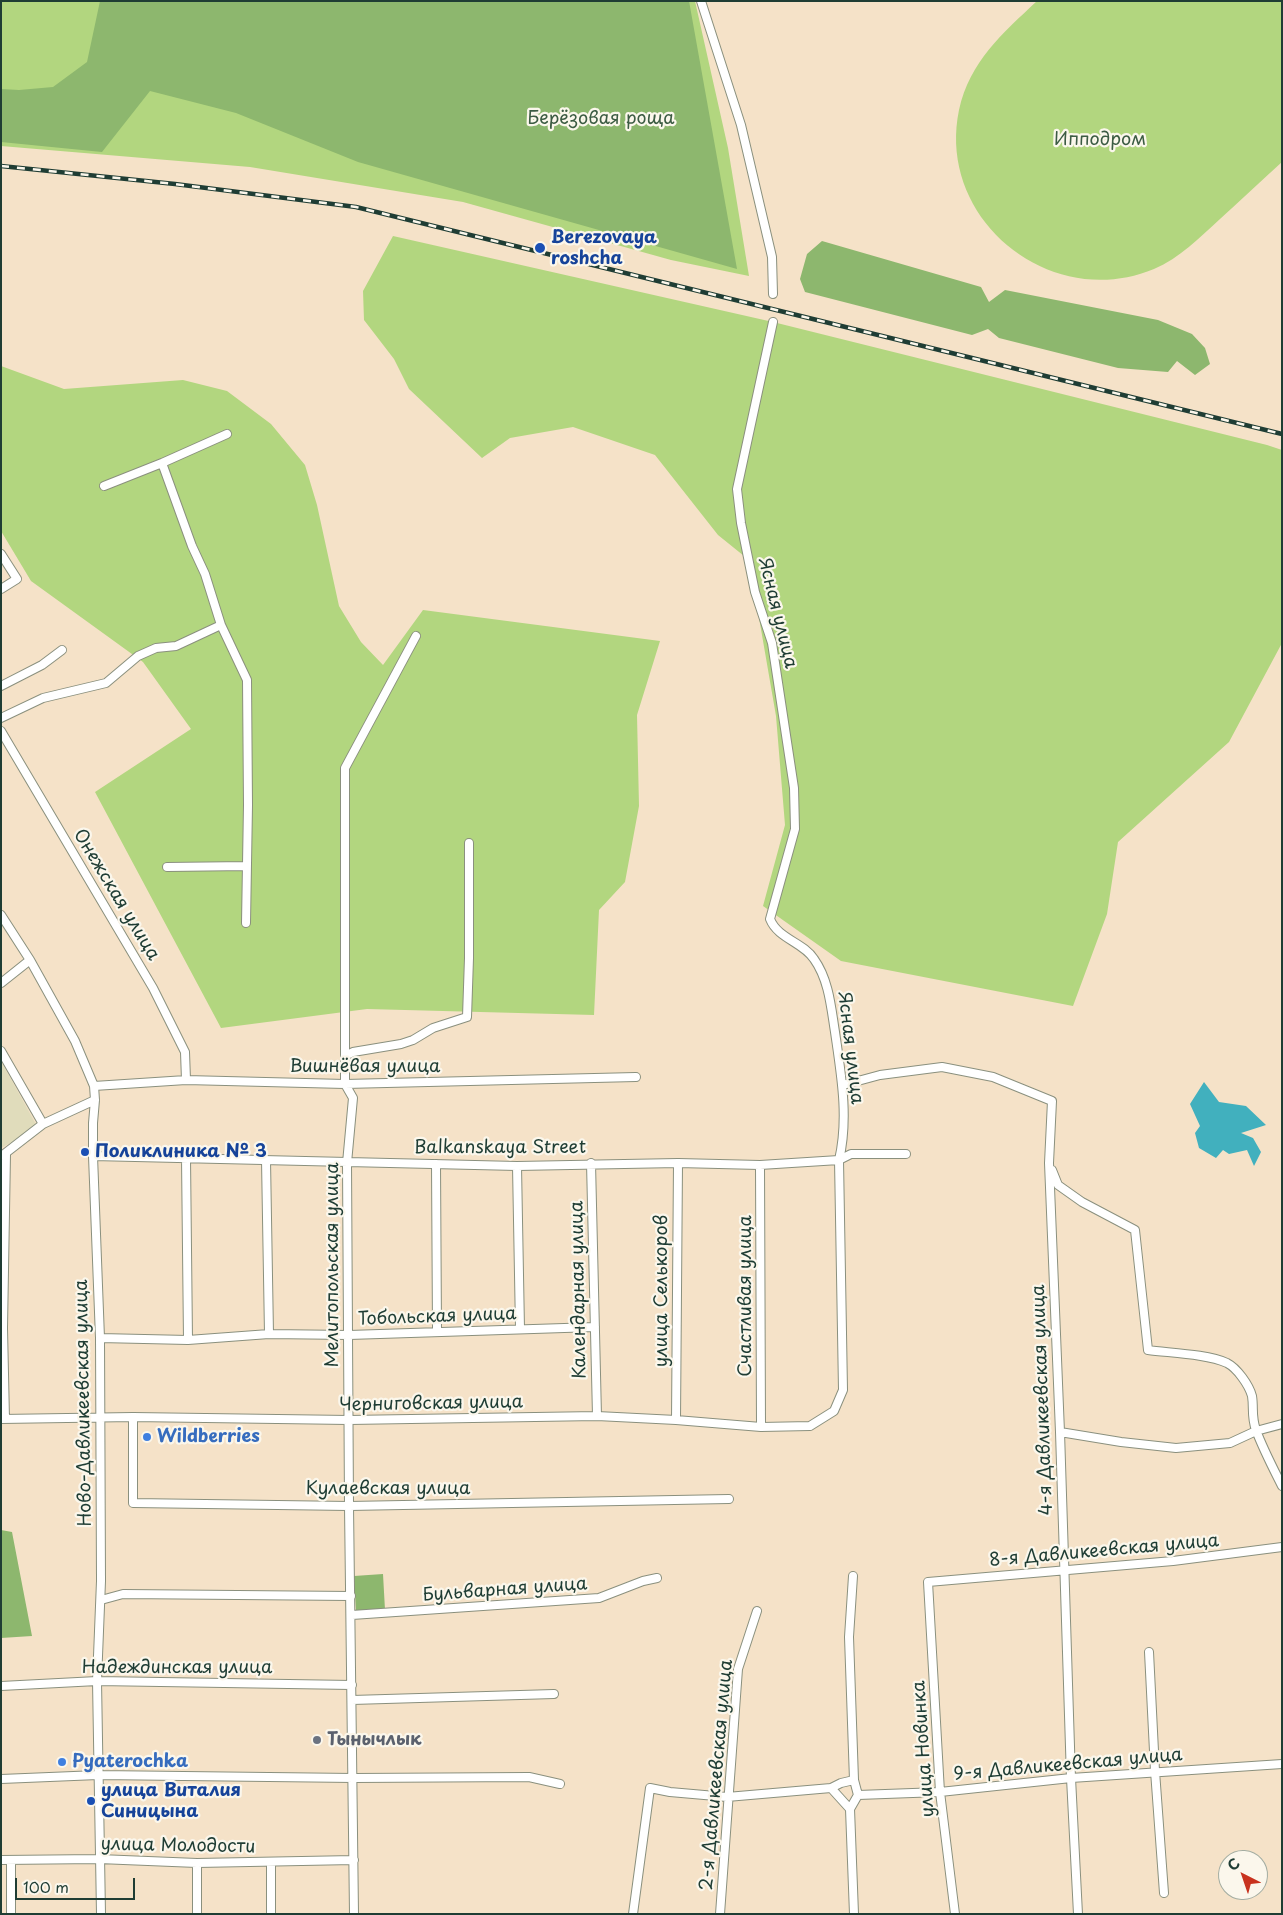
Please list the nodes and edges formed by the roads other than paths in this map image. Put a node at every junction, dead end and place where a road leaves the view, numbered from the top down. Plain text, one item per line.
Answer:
1 (701, 1) edge
2 (773, 294) dead end
3 (773, 322) dead end
4 (227, 434) dead end
5 (162, 463) junction
6 (104, 486) dead end
7 (1, 554) edge
8 (1, 588) edge
9 (221, 624) junction
10 (416, 636) dead end
11 (62, 650) dead end
12 (1, 686) edge
13 (1, 718) edge
14 (1, 731) edge
15 (469, 843) dead end
16 (247, 866) junction
17 (167, 867) dead end
18 (1, 915) edge
19 (246, 923) dead end
20 (30, 960) junction
21 (1, 983) edge
22 (1, 1051) edge
23 (346, 1056) junction
24 (636, 1077) dead end
25 (186, 1080) junction
26 (345, 1084) junction
27 (843, 1085) junction
28 (94, 1086) junction
29 (95, 1100) junction
30 (43, 1124) junction
31 (906, 1154) dead end
32 (3, 1155) edge
33 (93, 1156) junction
34 (186, 1158) junction
35 (266, 1160) junction
36 (839, 1160) junction
37 (347, 1163) junction
38 (591, 1163) junction
39 (678, 1163) junction
40 (1049, 1163) junction
41 (436, 1164) junction
42 (760, 1165) junction
43 (517, 1166) junction
44 (595, 1327) junction
45 (520, 1329) junction
46 (437, 1331) junction
47 (269, 1334) junction
48 (349, 1335) junction
49 (100, 1338) junction
50 (188, 1340) junction
51 (843, 1390) joint
52 (133, 1416) junction
53 (597, 1416) junction
54 (3, 1418) edge
55 (100, 1418) junction
56 (349, 1420) junction
57 (676, 1420) junction
58 (1282, 1424) edge
59 (761, 1427) junction
60 (1256, 1431) junction
61 (1060, 1432) junction
62 (1282, 1486) edge
63 (729, 1499) dead end
64 (349, 1506) junction
65 (1282, 1547) edge
66 (1065, 1571) junction
67 (853, 1576) dead end
68 (657, 1578) dead end
69 (928, 1582) joint
70 (351, 1596) junction
71 (101, 1600) junction
72 (757, 1611) dead end
73 (352, 1615) junction
74 (1149, 1652) dead end
75 (97, 1681) junction
76 (352, 1685) junction
77 (1, 1686) edge
78 (554, 1694) dead end
79 (352, 1700) junction
80 (1282, 1764) edge
81 (1155, 1771) junction
82 (98, 1775) junction
83 (354, 1778) junction
84 (1071, 1778) junction
85 (1, 1779) edge
86 (854, 1780) junction
87 (560, 1784) dead end
88 (831, 1788) junction
89 (940, 1792) junction
90 (858, 1795) junction
91 (728, 1797) junction
92 (850, 1808) junction
93 (99, 1859) junction
94 (1, 1860) edge
95 (11, 1860) junction
96 (354, 1860) junction
97 (197, 1863) junction
98 (271, 1863) junction
99 (1164, 1893) dead end
100 (11, 1914) edge
101 (102, 1914) edge
102 (197, 1914) edge
103 (271, 1914) edge
104 (354, 1914) edge
105 (632, 1914) edge
106 (720, 1914) edge
107 (854, 1914) edge
108 (955, 1914) edge
109 (1078, 1914) edge

1 - 2 street
3 - 27 street, Ясная улица
4 - 5 street
5 - 6 street
5 - 9 street
7 - 8 street
9 - 13 street
9 - 16 street
10 - 23 street, Мелитопольская улица
11 - 12 street
14 - 25 street, Онежская улица
15 - 23 street
16 - 17 street
16 - 19 street
18 - 20 street, Ново-Давликеевская улица
20 - 21 street
20 - 28 street, Ново-Давликеевская улица
22 - 30 street
23 - 26 street, Мелитопольская улица
24 - 26 street, Вишнёвая улица
25 - 26 street, Вишнёвая улица
25 - 28 street, Вишнёвая улица
26 - 37 street, Мелитопольская улица
27 - 36 street, Ясная улица
27 - 40 street, 4-я Давликеевская улица
28 - 29 street, Ново-Давликеевская улица
29 - 30 street
29 - 33 street, Ново-Давликеевская улица
30 - 32 street
31 - 36 street, Balkanskaya Street
32 - 54 street
33 - 34 street, Balkanskaya Street
33 - 49 street, Ново-Давликеевская улица
34 - 35 street, Balkanskaya Street
34 - 50 street
35 - 37 street, Balkanskaya Street
35 - 47 street
36 - 42 street, Balkanskaya Street
36 - 51 street, Ясная улица
37 - 41 street, Balkanskaya Street
37 - 48 street, Мелитопольская улица
38 - 39 street, Balkanskaya Street
38 - 43 street, Balkanskaya Street
38 - 44 street, Календарная улица
39 - 42 street, Balkanskaya Street
39 - 57 street, улица Селькоров
40 - 60 street
40 - 61 street, 4-я Давликеевская улица
41 - 43 street, Balkanskaya Street
41 - 46 street
42 - 59 street, Счастливая улица
43 - 45 street
44 - 45 street, Тобольская улица
44 - 53 street, Календарная улица
45 - 46 street, Тобольская улица
46 - 48 street, Тобольская улица
47 - 48 street, Тобольская улица
47 - 50 street, Тобольская улица
48 - 56 street, Мелитопольская улица
49 - 50 street, Тобольская улица
49 - 55 street, Ново-Давликеевская улица
51 - 59 street, Черниговская улица
52 - 55 street, Черниговская улица
52 - 56 street, Черниговская улица
52 - 64 street, Кулаевская улица
53 - 56 street, Черниговская улица
53 - 57 street, Черниговская улица
54 - 55 street, Черниговская улица
55 - 71 street, Ново-Давликеевская улица
56 - 64 street, Мелитопольская улица
57 - 59 street, Черниговская улица
58 - 60 street
60 - 61 street
60 - 62 street
61 - 66 street, 4-я Давликеевская улица
63 - 64 street, Кулаевская улица
64 - 70 street, Мелитопольская улица
65 - 66 street, 8-я Давликеевская улица
66 - 69 street, 8-я Давликеевская улица
66 - 84 street, 4-я Давликеевская улица
67 - 86 street
68 - 73 street, Бульварная улица
69 - 89 street, улица Новинка
70 - 71 street
70 - 73 street, Мелитопольская улица
71 - 75 street, Ново-Давликеевская улица
72 - 91 street, 2-я Давликеевская улица
73 - 76 street, Мелитопольская улица
74 - 81 street
75 - 76 street, Надеждинская улица
75 - 77 street, Надеждинская улица
75 - 82 street, Ново-Давликеевская улица
76 - 79 street, Мелитопольская улица
78 - 79 street
79 - 83 street, Мелитопольская улица
80 - 81 street, 9-я Давликеевская улица
81 - 84 street, 9-я Давликеевская улица
81 - 99 street
82 - 83 street
82 - 85 street
82 - 93 street, Ново-Давликеевская улица
83 - 87 street
83 - 96 street, Мелитопольская улица
84 - 89 street, 9-я Давликеевская улица
84 - 109 street, 4-я Давликеевская улица
86 - 88 street
86 - 90 street
88 - 91 street
88 - 92 street
89 - 90 street, 9-я Давликеевская улица
89 - 108 street, улица Новинка
90 - 92 street
91 - 105 street
91 - 106 street, 2-я Давликеевская улица
92 - 107 street
93 - 95 street, улица Молодости
93 - 97 street, улица Молодости
93 - 101 street, Ново-Давликеевская улица
94 - 95 street, улица Молодости
95 - 100 street
96 - 98 street, улица Молодости
96 - 104 street, Мелитопольская улица
97 - 98 street, улица Молодости
97 - 102 street
98 - 103 street

